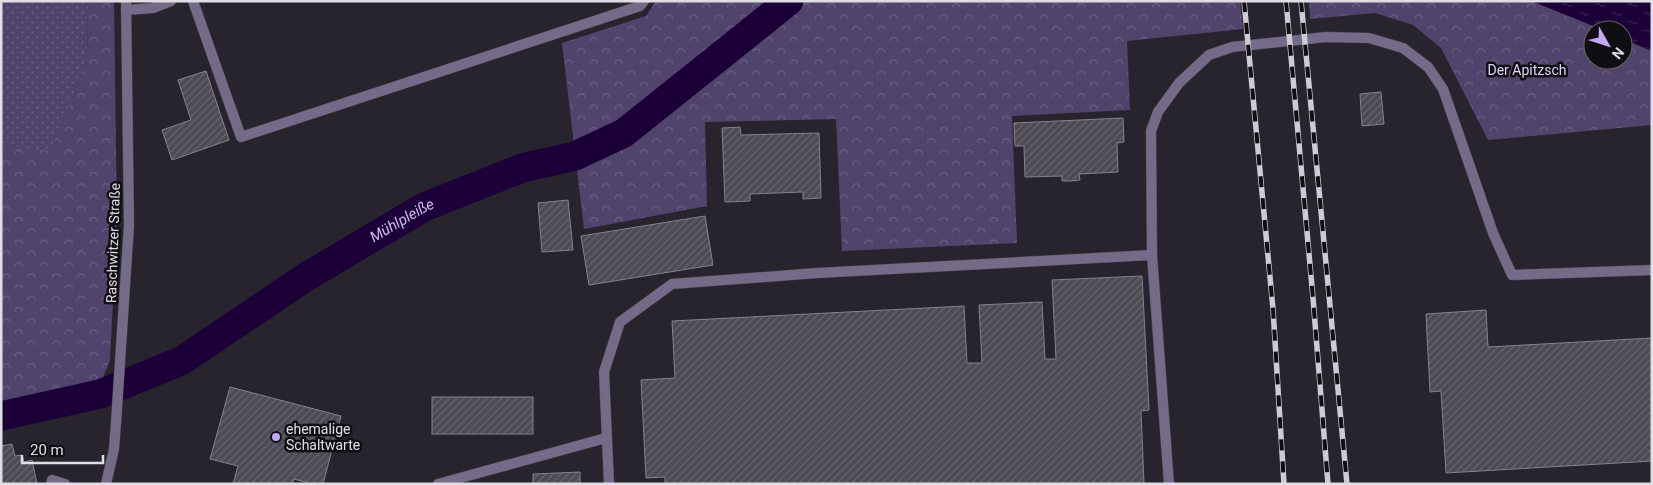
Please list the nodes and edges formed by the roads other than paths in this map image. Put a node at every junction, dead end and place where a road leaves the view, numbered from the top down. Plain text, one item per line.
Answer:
1 (171, 1) edge
2 (193, 1) edge
3 (644, 1) edge
4 (126, 6) edge
5 (1152, 255) junction
6 (1652, 270) edge
7 (606, 438) junction
8 (51, 484) edge
9 (65, 484) edge
10 (106, 484) edge
11 (438, 484) edge
12 (609, 484) edge
13 (1169, 484) edge

1 - 4 street
2 - 3 street
4 - 10 street, Raschwitzer Straße
5 - 6 street
5 - 7 street
5 - 13 street
7 - 11 street
7 - 12 street
8 - 9 street

